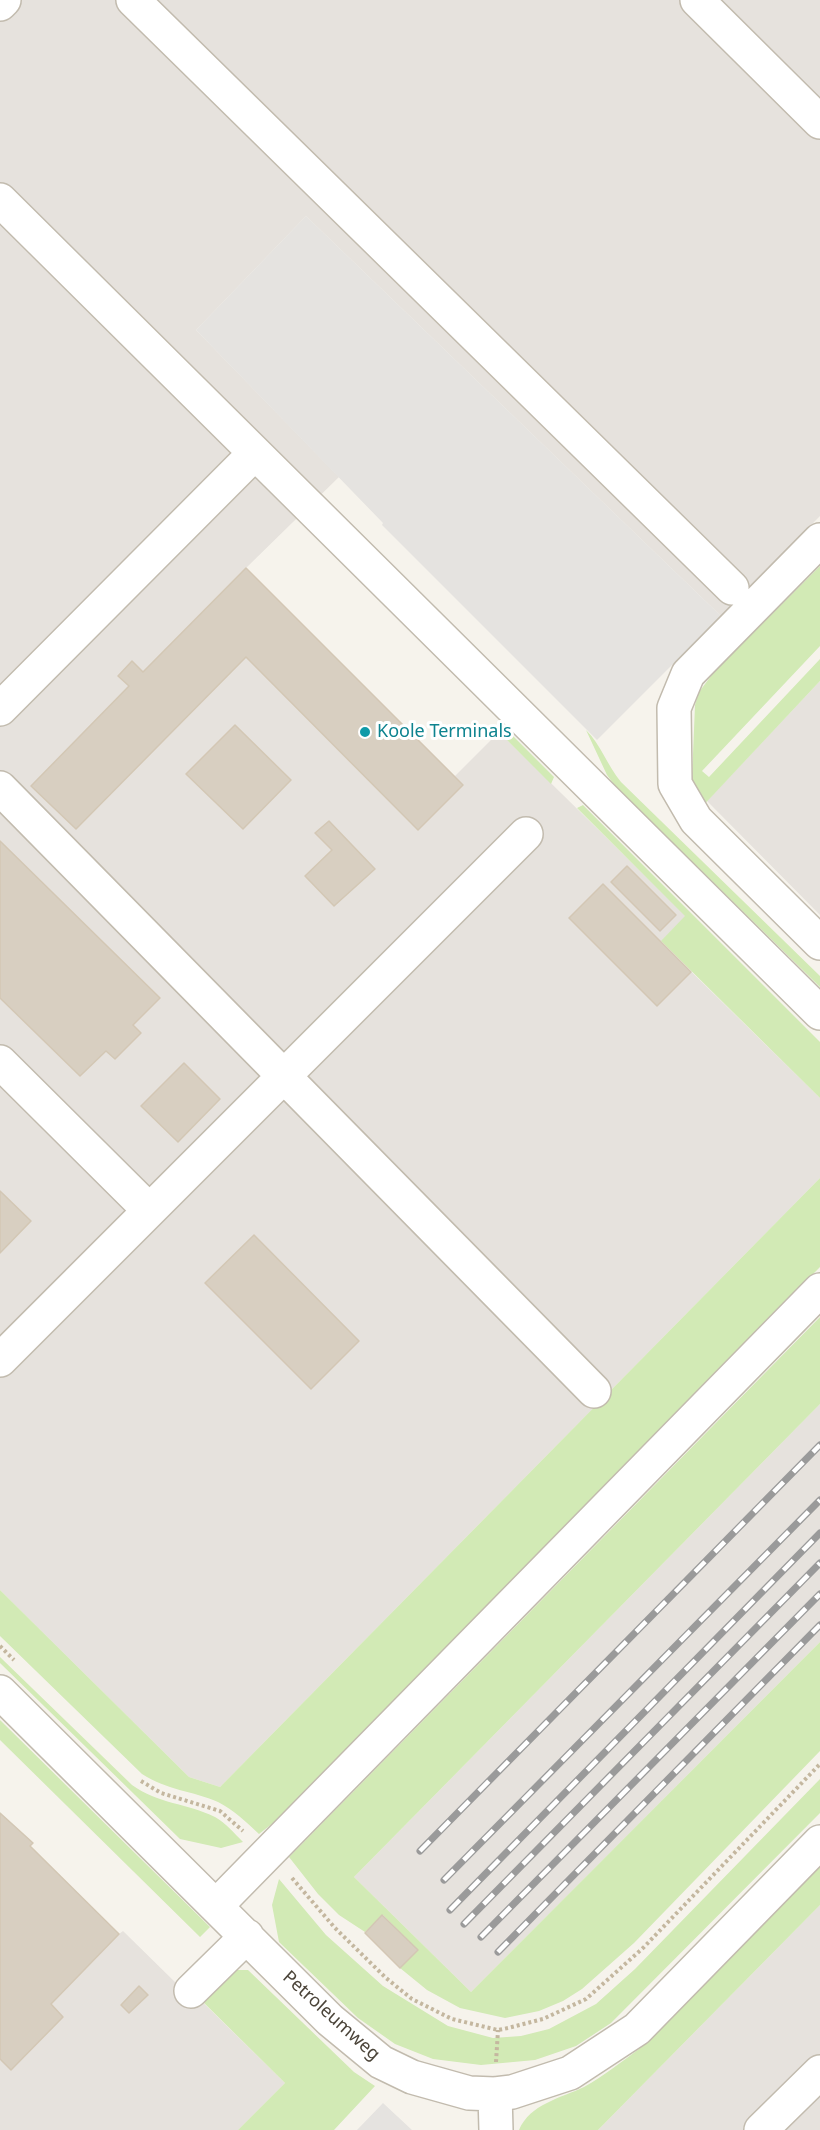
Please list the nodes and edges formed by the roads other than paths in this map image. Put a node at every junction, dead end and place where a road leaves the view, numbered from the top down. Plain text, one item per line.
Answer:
1 (4, 0) edge
2 (133, 0) edge
3 (697, 0) edge
4 (0, 4) edge
5 (820, 122) edge
6 (0, 200) edge
7 (255, 453) junction
8 (820, 540) edge
9 (732, 588) dead end
10 (0, 709) edge
11 (0, 788) edge
12 (526, 834) dead end
13 (820, 943) edge
14 (820, 1013) edge
15 (0, 1062) edge
16 (283, 1076) junction
17 (149, 1210) junction
18 (820, 1290) edge
19 (0, 1360) edge
20 (594, 1391) dead end
21 (0, 1692) edge
22 (820, 1842) edge
23 (216, 1906) junction
24 (247, 1936) junction
25 (191, 1991) dead end
26 (820, 2072) edge
27 (495, 2094) junction
28 (496, 2130) edge
29 (761, 2130) edge

1 - 4 street
2 - 9 street
3 - 5 street
6 - 7 street
7 - 10 street
7 - 14 street
8 - 13 street
11 - 16 street
12 - 16 street
15 - 17 street
16 - 17 street
16 - 20 street
17 - 19 street
18 - 23 street
21 - 23 street, Petroleumweg
22 - 27 street, Petroleumweg
23 - 24 street, Petroleumweg
24 - 25 street
24 - 27 street, Petroleumweg
26 - 29 street
27 - 28 street

